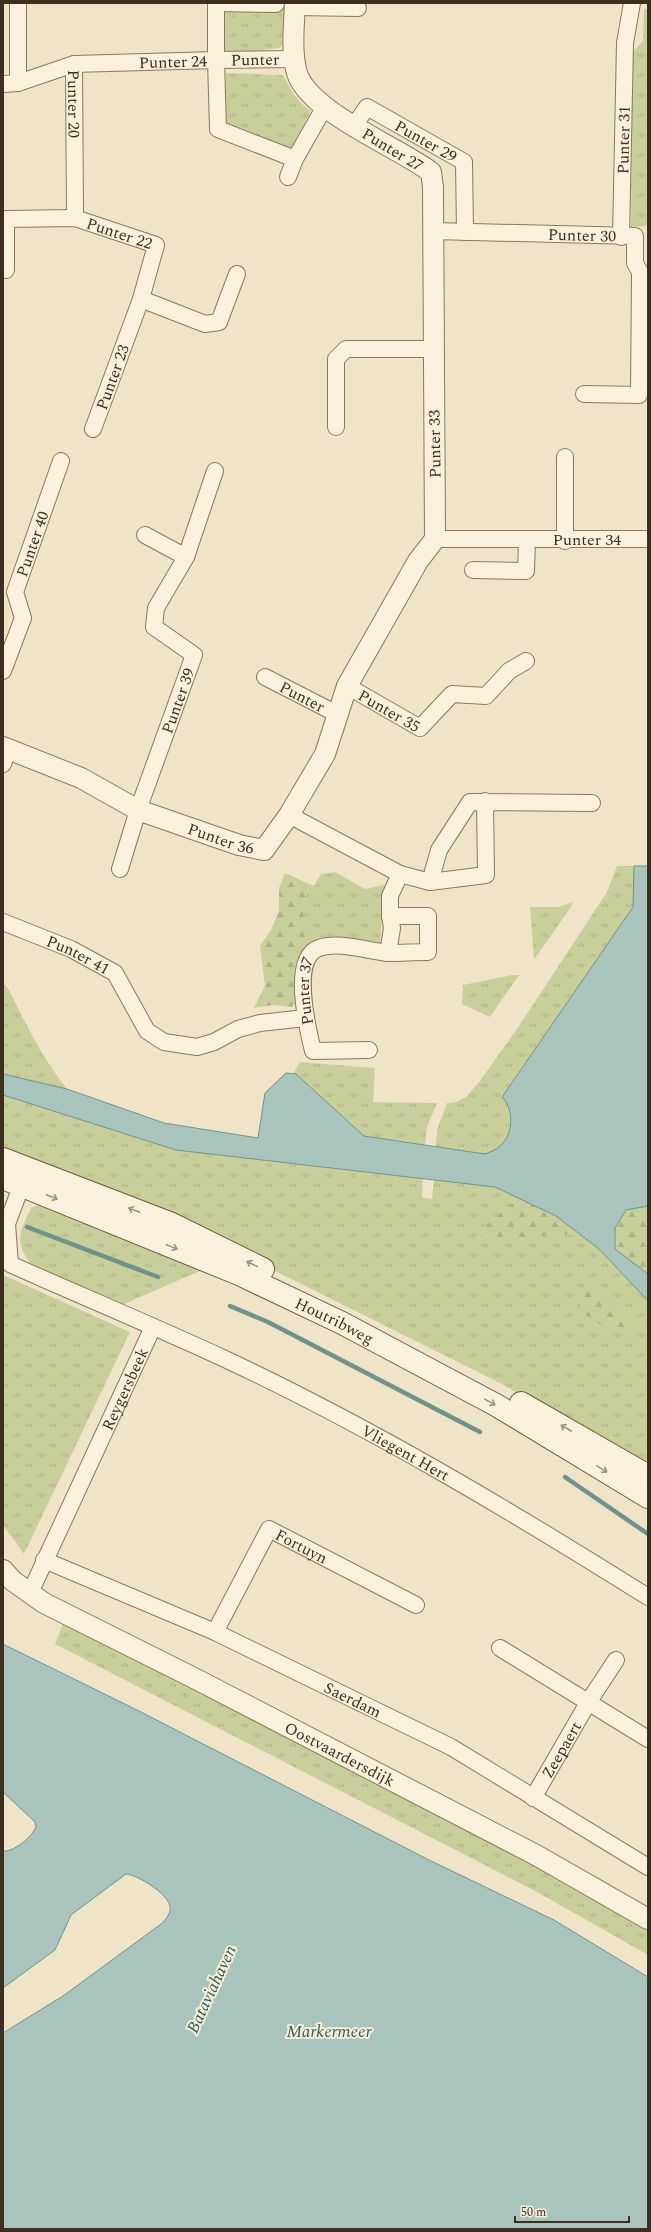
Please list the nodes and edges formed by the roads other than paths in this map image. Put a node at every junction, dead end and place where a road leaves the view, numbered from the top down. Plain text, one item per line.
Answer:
1 (18, 3) edge
2 (216, 3) edge
3 (632, 3) edge
4 (289, 5) edge
5 (358, 8) dead end
6 (294, 59) junction
7 (216, 60) junction
8 (74, 64) junction
9 (10, 83) edge
10 (324, 108) junction
11 (354, 126) junction
12 (295, 160) junction
13 (288, 177) dead end
14 (75, 218) junction
15 (433, 231) junction
16 (465, 232) junction
17 (635, 236) edge
18 (6, 270) dead end
19 (237, 274) dead end
20 (141, 299) junction
21 (131, 325) joint
22 (433, 349) junction
23 (584, 394) dead end
24 (336, 427) dead end
25 (93, 429) dead end
26 (565, 457) dead end
27 (61, 461) dead end
28 (215, 471) dead end
29 (145, 535) dead end
30 (435, 539) junction
31 (648, 539) edge
32 (527, 540) junction
33 (565, 541) junction
34 (186, 557) junction
35 (473, 570) dead end
36 (526, 661) dead end
37 (3, 671) edge
38 (265, 677) dead end
39 (347, 686) junction
40 (339, 715) junction
41 (5, 753) edge
42 (485, 801) junction
43 (592, 803) dead end
44 (138, 810) junction
45 (289, 815) junction
46 (120, 868) dead end
47 (400, 874) junction
48 (430, 882) junction
49 (390, 916) junction
50 (3, 922) edge
51 (388, 952) junction
52 (305, 1018) junction
53 (370, 1050) dead end
54 (3, 1160) edge
55 (17, 1177) edge
56 (6, 1263) edge
57 (153, 1327) junction
58 (648, 1476) edge
59 (648, 1497) edge
60 (44, 1560) junction
61 (3, 1570) edge
62 (30, 1593) junction
63 (648, 1597) edge
64 (416, 1606) dead end
65 (215, 1632) junction
66 (500, 1648) dead end
67 (616, 1660) dead end
68 (589, 1701) junction
69 (648, 1739) edge
70 (533, 1798) junction
71 (648, 1867) edge
72 (648, 1919) edge

1 - 9 street
2 - 4 street, Punter 24
2 - 7 street, Punter 24
3 - 17 street, Punter 31
4 - 5 street, Punter 24
4 - 6 street, Punter 27
6 - 7 street, Punter
6 - 10 street, Punter 27
7 - 8 street, Punter 24
7 - 12 street
8 - 9 street, Punter 20
8 - 14 street, Punter 20
10 - 11 street, Punter 27
10 - 12 street
11 - 15 street, Punter 27
11 - 16 street, Punter 29
12 - 13 street
14 - 18 street
14 - 20 street, Punter 22
15 - 16 street, Punter 30
15 - 22 street, Punter 33
16 - 17 street, Punter 30
17 - 23 street, Punter 30
19 - 20 street
20 - 21 street, Punter 22
21 - 25 street, Punter 23
22 - 24 street
22 - 30 street, Punter 33
26 - 33 street
27 - 37 street, Punter 40
28 - 34 street, Punter 39
29 - 34 street
30 - 32 street, Punter 34
30 - 39 street, Punter 35
31 - 33 street, Punter 34
32 - 33 street, Punter 34
32 - 35 street
34 - 44 street, Punter 39
36 - 39 street, Punter 35
38 - 40 street, Punter
39 - 40 street, Punter 35
40 - 45 street, Punter 36
41 - 44 street
42 - 43 street
42 - 48 street
42 - 48 street
44 - 45 street, Punter 36
44 - 46 street, Punter 39
45 - 47 street
47 - 48 street
47 - 49 street
49 - 51 street
49 - 51 street, Punter 37
50 - 52 street, Punter 41
51 - 52 street, Punter 37
52 - 53 street, Punter 37
54 - 55 main road, Houtribweg
55 - 56 street, Reygersbeek
58 -> 55 main road, Houtribweg
55 -> 59 main road, Houtribweg
56 - 57 street, Reygersbeek
57 - 60 street, Reygersbeek
57 - 63 street, Vliegent Hert
60 - 62 street, Reygersbeek
60 - 65 street, Saerdam
61 - 62 street, Oostvaardersdijk
62 - 72 street, Oostvaardersdijk
64 - 65 street, Fortuyn
65 - 70 street, Saerdam
66 - 68 street
67 - 68 street, Zeepaert
68 - 69 street
68 - 70 street, Zeepaert
70 - 71 street, Saerdam

